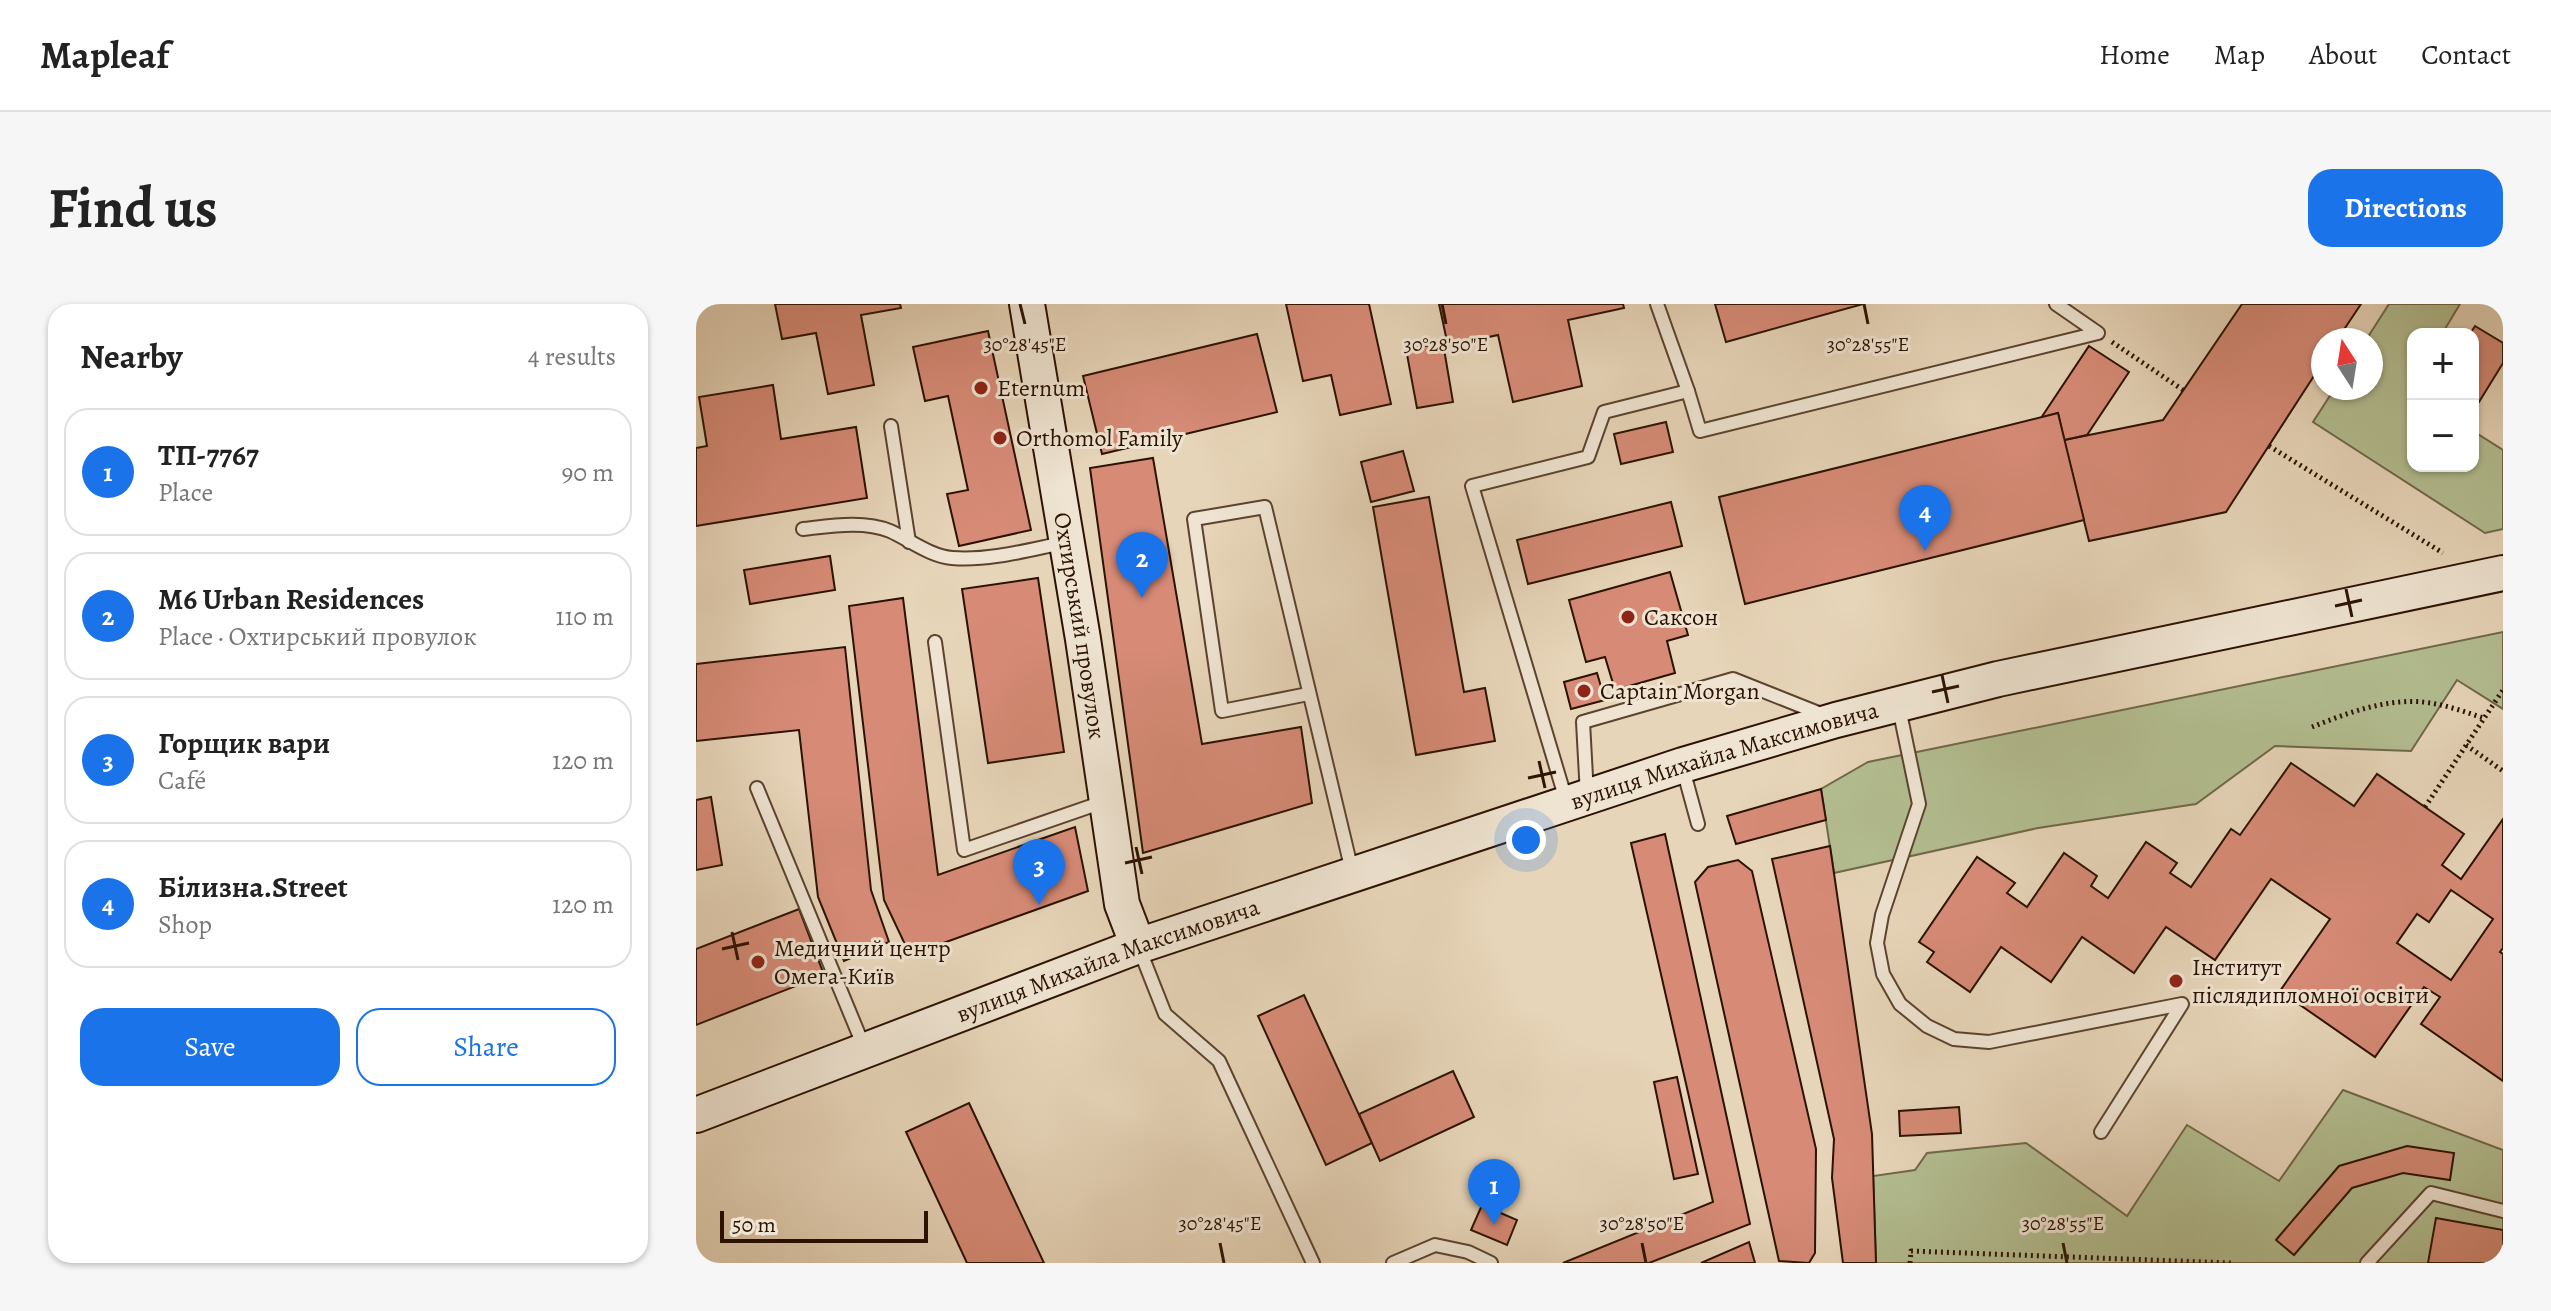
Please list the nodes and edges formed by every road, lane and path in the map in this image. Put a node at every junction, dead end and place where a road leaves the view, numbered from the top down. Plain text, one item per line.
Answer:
1 (1027, 304) edge
2 (1657, 304) edge
3 (2056, 304) edge
4 (2098, 333) junction
5 (2183, 390) dead end
6 (1688, 391) junction
7 (891, 426) dead end
8 (2269, 446) dead end
9 (803, 529) dead end
10 (909, 542) junction
11 (1067, 542) junction
12 (2443, 553) dead end
13 (2503, 573) edge
14 (935, 642) dead end
15 (2503, 690) edge
16 (1308, 694) junction
17 (1898, 704) junction
18 (2484, 718) junction
19 (1836, 720) junction
20 (2312, 727) dead end
21 (2466, 745) junction
22 (1683, 765) junction
23 (2503, 771) edge
24 (757, 788) dead end
25 (1107, 800) junction
26 (1577, 800) junction
27 (2425, 807) dead end
28 (1698, 824) dead end
29 (1353, 874) junction
30 (1138, 946) junction
31 (865, 1050) junction
32 (696, 1115) edge
33 (2101, 1132) dead end
34 (2503, 1211) edge
35 (1313, 1263) edge
36 (1393, 1263) edge
37 (1491, 1263) edge
38 (1910, 1263) edge
39 (2231, 1263) edge
40 (2367, 1263) edge

1 - 11 main road, Охтирський провулок
2 - 6 lane
3 - 4 lane
4 - 5 path
4 - 6 lane
6 - 26 lane
7 - 10 lane
8 - 12 path
9 - 10 lane
10 - 11 lane
11 - 25 main road, Охтирський провулок
13 - 17 main road, вулиця Михайла Максимовича
14 - 25 lane
15 - 18 path
16 - 16 lane
16 - 29 lane
17 - 19 main road, вулиця Михайла Максимовича
17 - 33 lane
18 - 20 path
18 - 21 path
19 - 22 main road, вулиця Михайла Максимовича
19 - 26 lane
21 - 23 path
21 - 27 path
22 - 26 main road, вулиця Михайла Максимовича
22 - 28 lane
24 - 31 lane
25 - 30 main road, Охтирський провулок
26 - 29 main road, вулиця Михайла Максимовича
29 - 30 main road, вулиця Михайла Максимовича
30 - 31 main road, вулиця Михайла Максимовича
30 - 35 lane
31 - 32 main road, вулиця Михайла Максимовича
34 - 40 lane
36 - 37 lane
38 - 39 path

